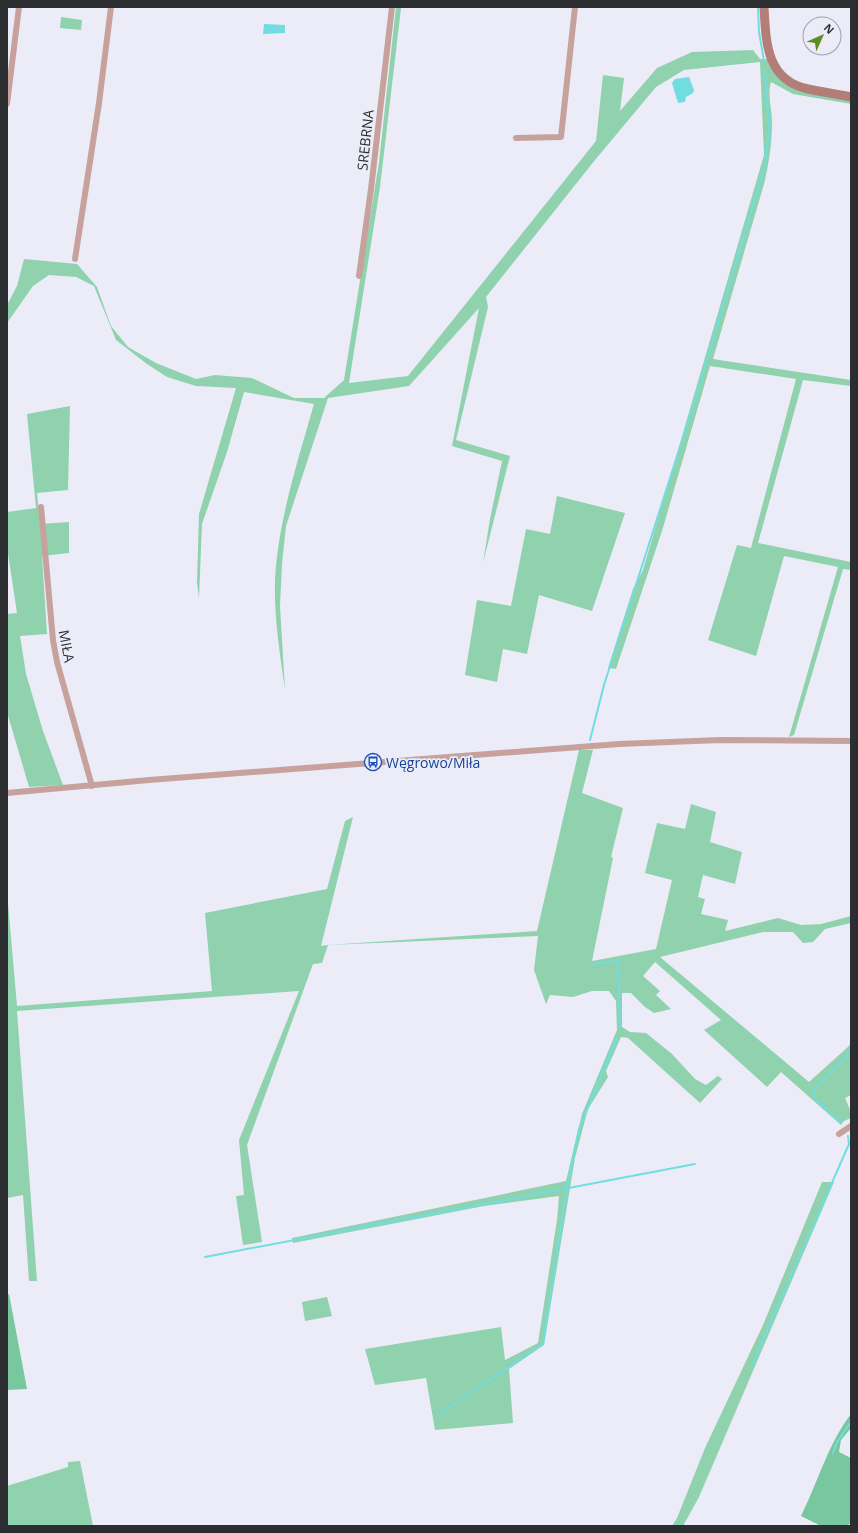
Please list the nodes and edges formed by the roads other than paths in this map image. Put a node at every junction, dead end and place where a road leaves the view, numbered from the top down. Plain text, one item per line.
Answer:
1 (19, 7) edge
2 (111, 7) edge
3 (392, 7) edge
4 (575, 7) edge
5 (764, 7) edge
6 (851, 97) edge
7 (7, 104) edge
8 (516, 138) dead end
9 (75, 259) dead end
10 (359, 276) dead end
11 (41, 507) dead end
12 (851, 741) edge
13 (92, 786) junction
14 (7, 793) edge
15 (851, 1126) edge
16 (839, 1134) dead end

1 - 7 street
2 - 9 street
3 - 10 street, SREBRNA
4 - 8 street
5 - 6 street
11 - 13 street, MIŁA
12 - 13 street
13 - 14 street
15 - 16 street

